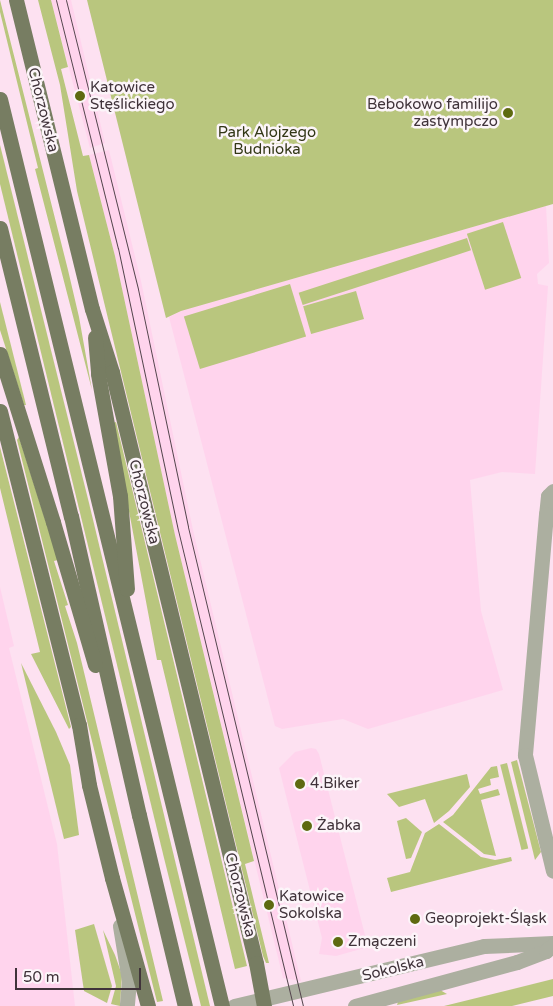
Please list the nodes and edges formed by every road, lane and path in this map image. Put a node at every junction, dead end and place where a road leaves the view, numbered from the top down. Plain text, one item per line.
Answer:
1 (16, 0) edge
2 (0, 99) edge
3 (0, 228) edge
4 (93, 312) junction
5 (0, 354) edge
6 (0, 411) edge
7 (553, 490) edge
8 (131, 636) junction
9 (138, 810) junction
10 (553, 871) edge
11 (114, 885) junction
12 (553, 944) edge
13 (388, 1001) edge
14 (264, 1003) edge
15 (241, 1004) edge
16 (127, 1006) edge
17 (148, 1006) edge
18 (185, 1006) edge
19 (222, 1006) edge
20 (355, 1006) edge

1 - 4 main road, Chorzowska
2 - 8 main road
3 - 9 main road
4 - 8 main road
4 - 14 main road, Chorzowska
5 - 9 main road
6 - 11 main road
7 - 10 street
8 - 19 main road
9 - 18 main road
11 - 16 street
11 - 17 main road
12 - 13 street, Sokolska
12 - 14 street, Sokolska
13 - 20 street, Sokolska
14 - 15 street, Sokolska

